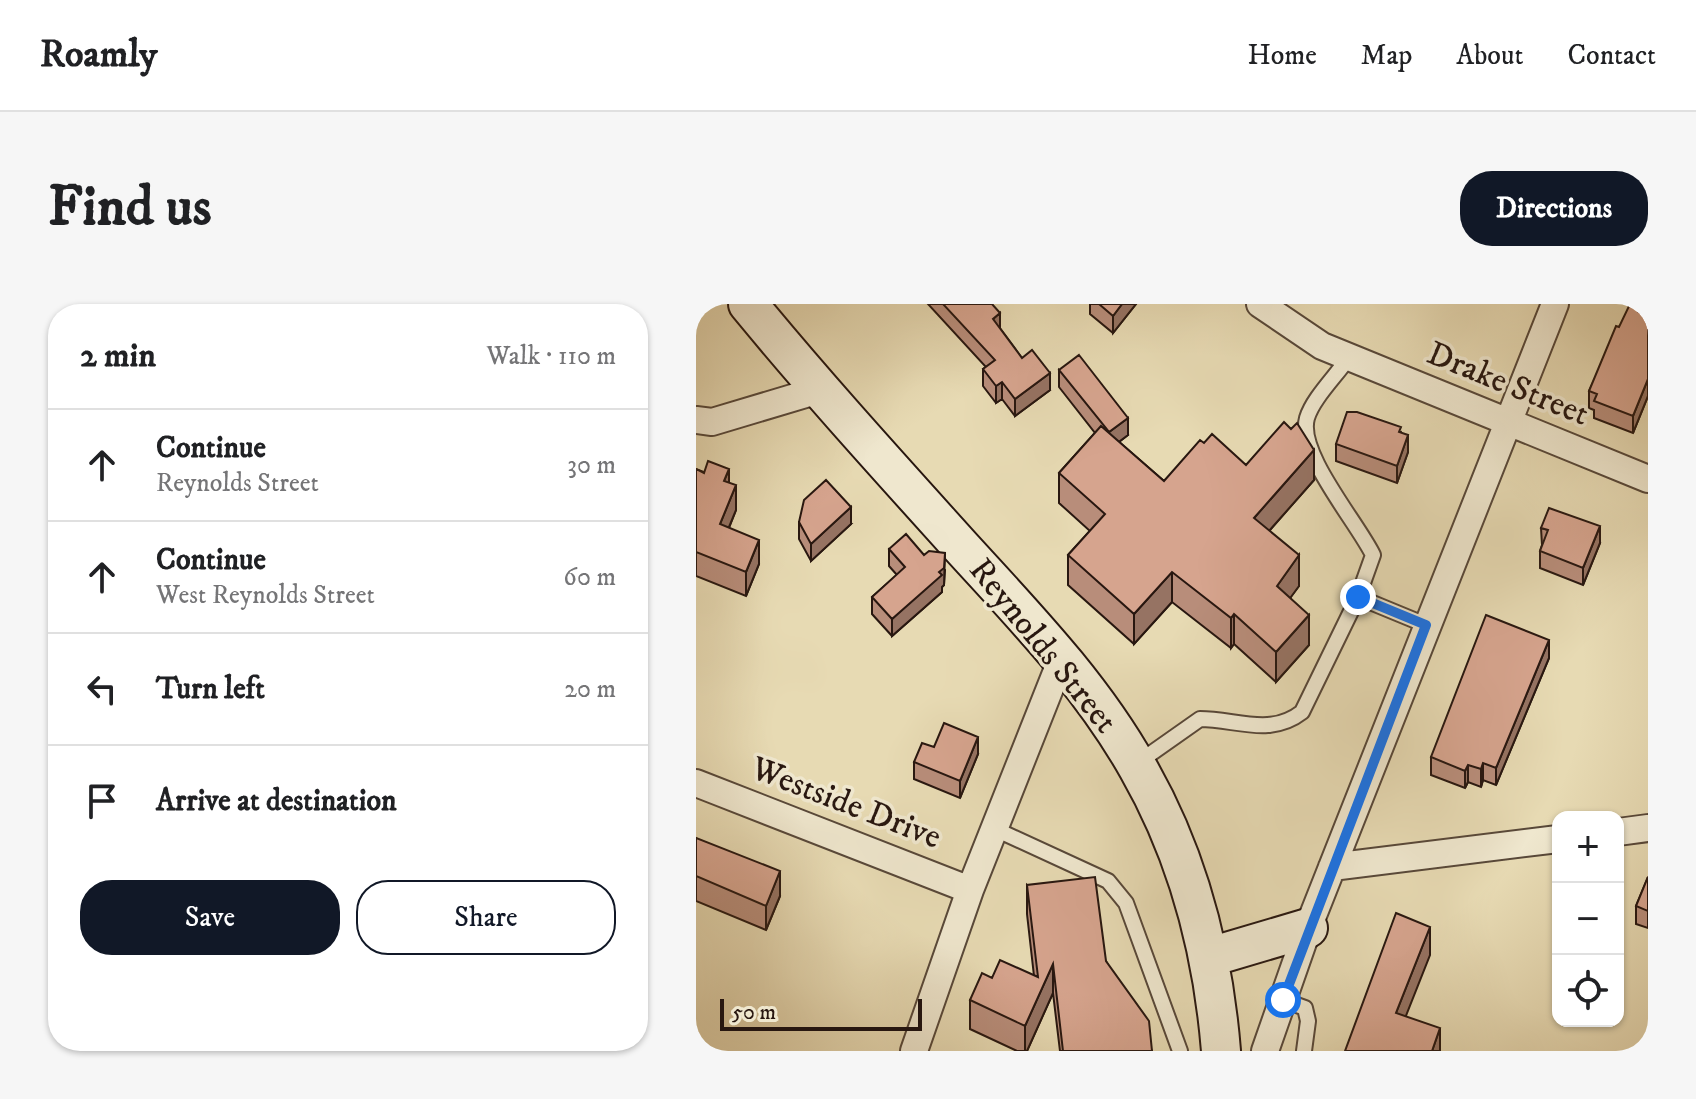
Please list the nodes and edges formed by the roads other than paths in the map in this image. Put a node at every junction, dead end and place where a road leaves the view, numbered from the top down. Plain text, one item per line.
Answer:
1 (748, 304) edge
2 (1260, 304) edge
3 (1555, 304) edge
4 (1349, 357) junction
5 (819, 390) junction
6 (696, 420) edge
7 (1507, 424) junction
8 (1648, 479) edge
9 (1358, 597) junction
10 (1426, 625) junction
11 (1062, 658) junction
12 (1136, 764) junction
13 (696, 783) edge
14 (1648, 828) edge
15 (995, 829) junction
16 (1624, 831) edge
17 (1552, 840) edge
18 (1332, 867) junction
19 (970, 890) junction
20 (1308, 928) junction
21 (1210, 957) junction
22 (1283, 1000) junction
23 (914, 1051) edge
24 (1180, 1051) edge
25 (1221, 1051) edge
26 (1265, 1051) edge
27 (1304, 1051) edge

1 - 5 main road, Reynolds Street
2 - 4 street, Drake Street
3 - 7 street
4 - 7 street, Drake Street
4 - 9 lane
5 - 6 street
5 - 11 main road, Reynolds Street
7 - 8 street, Drake Street
7 - 10 street
9 - 10 lane
9 - 12 lane
10 - 18 street
11 - 12 main road, Reynolds Street
11 - 15 street
12 - 21 main road, Reynolds Street
13 - 19 street, Westside Drive
14 - 16 street
15 - 19 street
15 - 24 lane
17 - 18 street
18 - 20 street
19 - 23 street
20 - 21 main road
20 - 22 street
21 - 25 main road, Reynolds Street
22 - 26 street
22 - 27 lane

